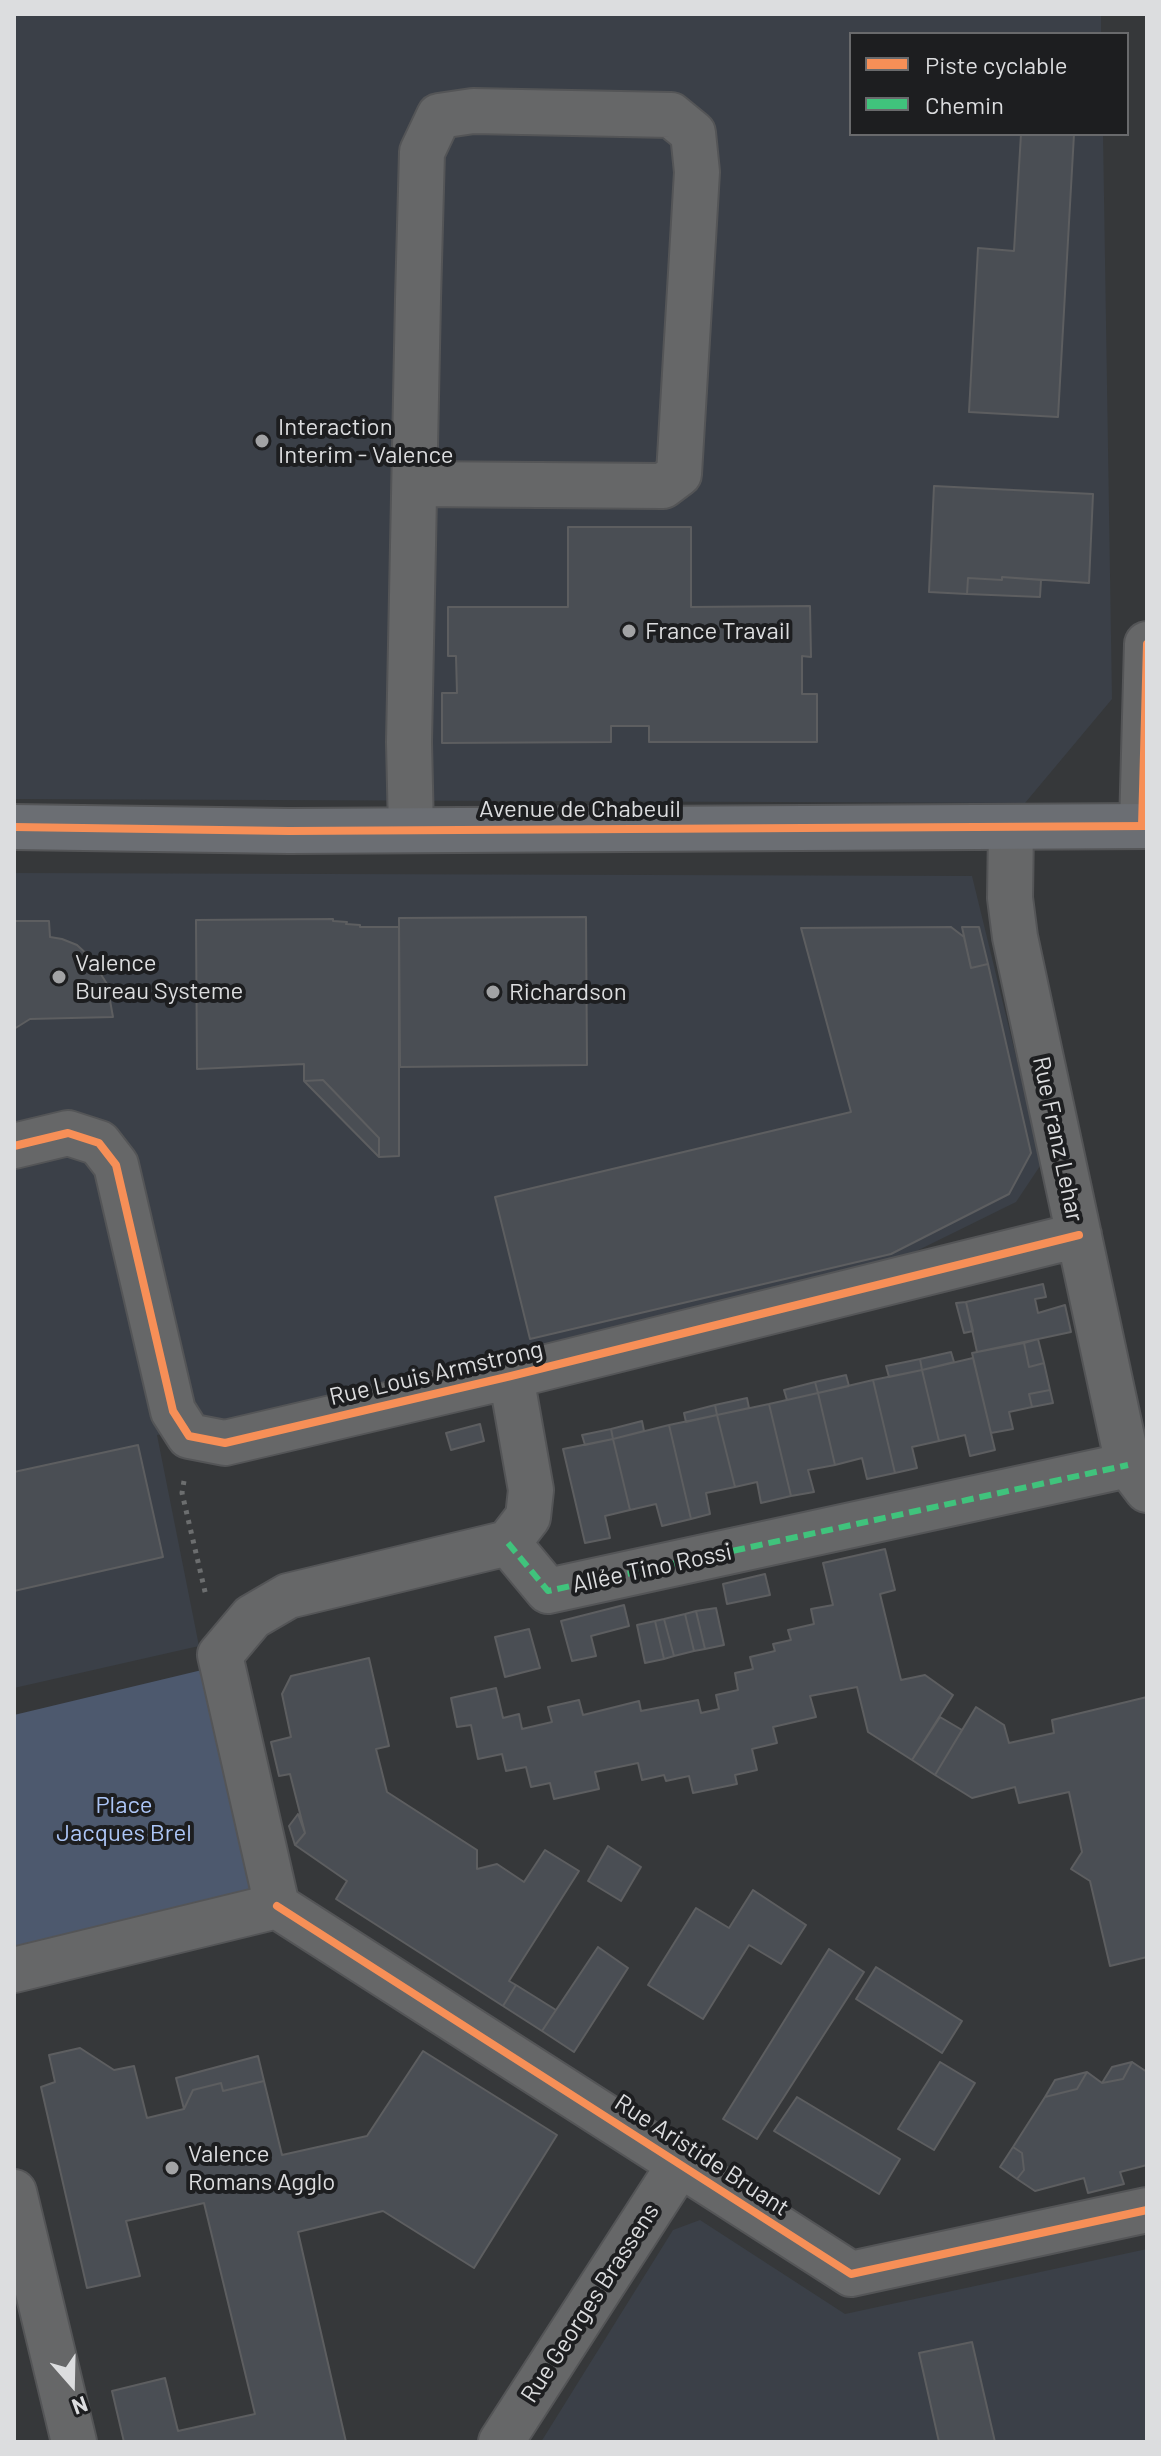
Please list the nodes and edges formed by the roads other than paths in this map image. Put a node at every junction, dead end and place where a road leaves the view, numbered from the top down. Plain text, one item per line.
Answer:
1 (415, 484) junction
2 (1147, 644) edge
3 (1144, 826) edge
4 (14, 827) edge
5 (1011, 828) junction
6 (411, 830) junction
7 (14, 1146) edge
8 (1079, 1235) junction
9 (511, 1376) junction
10 (1138, 1477) edge
11 (508, 1543) junction
12 (277, 1906) junction
13 (14, 1970) edge
14 (680, 2164) junction
15 (14, 2192) edge
16 (1147, 2210) edge
17 (74, 2442) edge
18 (501, 2442) edge

1 - 1 street
1 - 6 street
2 - 3 street
3 - 5 main road, Avenue de Chabeuil
4 - 6 main road, Avenue de Chabeuil
5 - 6 main road, Avenue de Chabeuil
5 - 8 street, Rue Franz Lehar
7 - 9 street, Rue Louis Armstrong
8 - 9 street, Rue Louis Armstrong
8 - 10 street, Rue Franz Lehar
9 - 11 street
10 - 11 street, Allée Tino Rossi
11 - 12 street
12 - 13 street
12 - 14 street, Rue Aristide Bruant
14 - 16 street, Rue Aristide Bruant
14 - 18 street, Rue Georges Brassens
15 - 17 street

